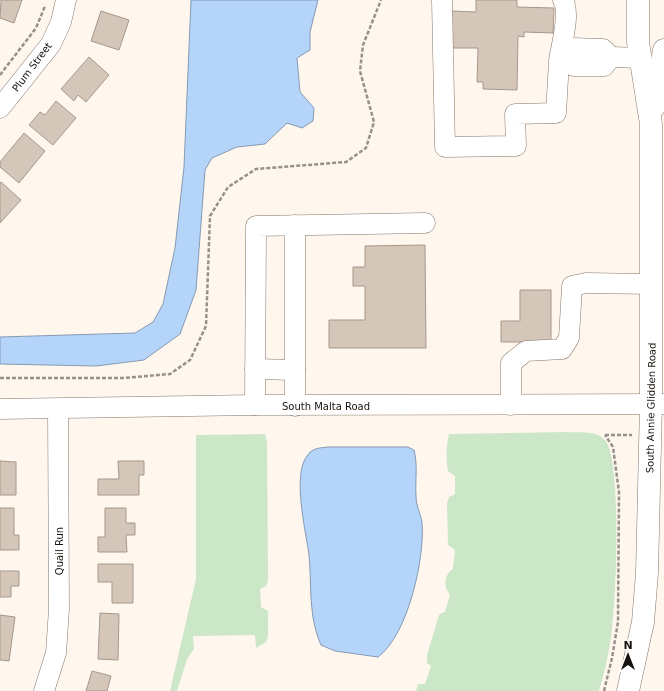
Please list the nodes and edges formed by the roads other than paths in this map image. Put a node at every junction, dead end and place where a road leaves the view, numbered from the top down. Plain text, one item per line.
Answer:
1 (66, 0) edge
2 (442, 0) edge
3 (563, 0) edge
4 (638, 0) edge
5 (664, 50) edge
6 (641, 58) junction
7 (560, 59) junction
8 (0, 108) edge
9 (651, 124) junction
10 (425, 223) dead end
11 (296, 225) junction
12 (651, 284) junction
13 (255, 369) junction
14 (295, 370) junction
15 (658, 404) edge
16 (255, 405) junction
17 (511, 405) junction
18 (296, 406) junction
19 (0, 409) edge
20 (58, 409) junction
21 (44, 691) edge
22 (628, 691) edge

1 - 8 street, Plum Street
2 - 7 street
3 - 7 street
4 - 6 main road, South Annie Glidden Road
5 - 9 main road, South Annie Glidden Road
6 - 7 street
6 - 9 main road, South Annie Glidden Road
9 - 12 main road, South Annie Glidden Road
10 - 11 street
11 - 13 street
11 - 14 street
12 - 15 main road, South Annie Glidden Road
12 - 17 street
13 - 14 street
13 - 16 street
14 - 18 street
15 - 17 street, South Malta Road
15 - 22 main road, South Annie Glidden Road
16 - 18 street, South Malta Road
16 - 20 street, South Malta Road
17 - 18 street, South Malta Road
19 - 20 street, South Malta Road
20 - 21 street, Quail Run

